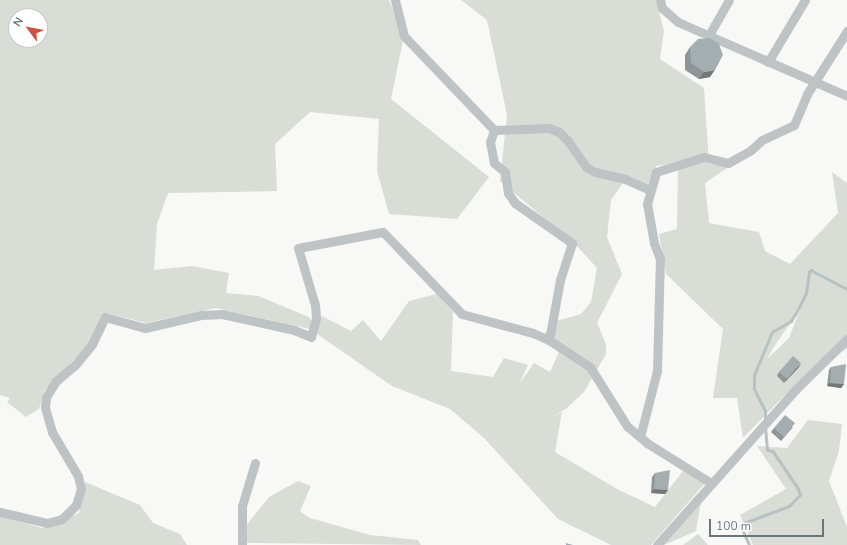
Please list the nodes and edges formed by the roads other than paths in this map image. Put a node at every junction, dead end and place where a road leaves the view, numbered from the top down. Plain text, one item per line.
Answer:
1 (395, 0) edge
2 (660, 0) edge
3 (729, 0) edge
4 (805, 0) edge
5 (847, 31) edge
6 (709, 35) junction
7 (768, 62) junction
8 (815, 81) junction
9 (847, 96) edge
10 (494, 130) junction
11 (650, 190) junction
12 (847, 339) edge
13 (549, 340) junction
14 (640, 437) junction
15 (255, 463) dead end
16 (711, 483) junction
17 (0, 512) edge
18 (242, 545) edge
19 (657, 545) edge

1 - 10 street
2 - 6 street
3 - 6 street
4 - 7 street
5 - 8 street
6 - 7 street
7 - 8 street
8 - 9 street
8 - 11 street
10 - 11 street
10 - 13 street
11 - 14 street
12 - 16 street
13 - 14 street
13 - 17 street
14 - 16 street
15 - 18 street
16 - 19 street

